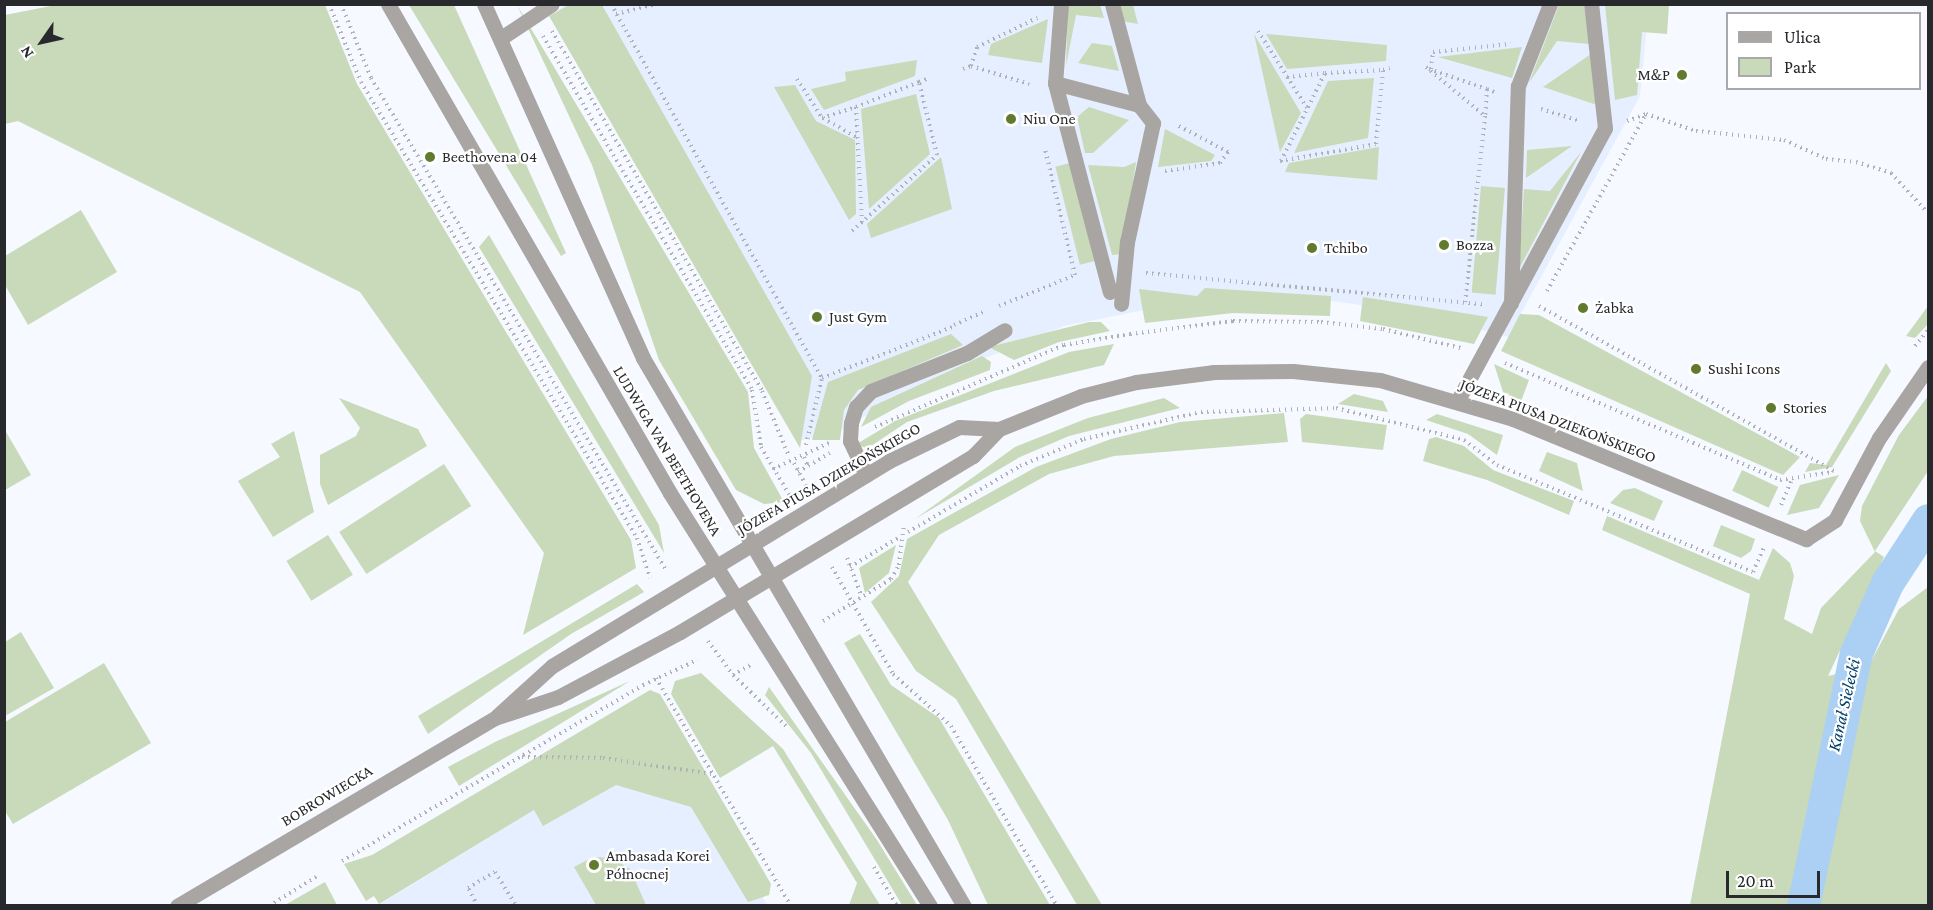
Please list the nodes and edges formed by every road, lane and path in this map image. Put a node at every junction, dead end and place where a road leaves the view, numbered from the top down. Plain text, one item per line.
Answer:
1 (329, 4) edge
2 (341, 4) edge
3 (388, 4) edge
4 (484, 4) edge
5 (611, 4) edge
6 (656, 4) edge
7 (1061, 4) edge
8 (1112, 4) edge
9 (1550, 4) edge
10 (1591, 4) edge
11 (541, 11) edge
12 (616, 14) junction
13 (1042, 16) dead end
14 (1258, 31) dead end
15 (501, 38) junction
16 (1514, 44) dead end
17 (971, 66) junction
18 (1390, 68) dead end
19 (963, 69) dead end
20 (1431, 69) junction
21 (1383, 70) junction
22 (1325, 73) junction
23 (1287, 77) junction
24 (796, 79) dead end
25 (926, 79) dead end
26 (919, 82) junction
27 (1055, 83) junction
28 (1487, 89) junction
29 (1031, 90) dead end
30 (1517, 102) junction
31 (1139, 105) junction
32 (856, 107) junction
33 (1307, 109) junction
34 (1646, 114) junction
35 (1485, 116) junction
36 (822, 118) junction
37 (1605, 128) junction
38 (857, 138) junction
39 (1043, 140) dead end
40 (1153, 173) dead end
41 (1929, 213) edge
42 (862, 222) junction
43 (852, 231) dead end
44 (1104, 269) junction
45 (1124, 271) junction
46 (1075, 275) junction
47 (1110, 292) dead end
48 (1465, 302) junction
49 (1122, 304) dead end
50 (1511, 306) junction
51 (954, 325) dead end
52 (1005, 330) dead end
53 (1929, 330) edge
54 (1484, 354) junction
55 (1907, 356) dead end
56 (1929, 367) edge
57 (822, 378) dead end
58 (1458, 400) junction
59 (999, 429) junction
60 (850, 441) junction
61 (836, 450) dead end
62 (788, 454) dead end
63 (804, 457) dead end
64 (1840, 461) dead end
65 (794, 463) dead end
66 (808, 466) junction
67 (1834, 471) junction
68 (798, 472) junction
69 (866, 475) junction
70 (1791, 481) junction
71 (810, 492) dead end
72 (793, 501) dead end
73 (1779, 511) dead end
74 (907, 521) dead end
75 (908, 532) dead end
76 (898, 538) dead end
77 (752, 543) junction
78 (1765, 544) dead end
79 (843, 548) dead end
80 (827, 559) dead end
81 (714, 566) junction
82 (664, 567) dead end
83 (850, 567) junction
84 (772, 578) junction
85 (653, 588) dead end
86 (861, 594) dead end
87 (734, 600) junction
88 (854, 606) junction
89 (826, 620) dead end
90 (705, 635) dead end
91 (697, 660) dead end
92 (757, 660) dead end
93 (733, 675) junction
94 (656, 678) junction
95 (495, 718) junction
96 (790, 730) dead end
97 (521, 757) junction
98 (712, 775) junction
99 (867, 855) dead end
100 (342, 861) dead end
101 (319, 875) dead end
102 (177, 906) edge
103 (269, 906) edge
104 (478, 906) edge
105 (516, 906) edge
106 (790, 906) edge
107 (897, 906) edge
108 (930, 906) edge
109 (964, 906) edge
110 (1057, 906) edge

1 - 85 path
2 - 82 path
3 - 81 street, LUDWIGA VAN BEETHOVENA
4 - 15 street, LUDWIGA VAN BEETHOVENA
5 - 12 path
6 - 12 path
7 - 27 street
8 - 31 street
9 - 30 street
10 - 37 street
11 - 15 street
11 - 62 path
11 - 72 path
12 - 57 path
13 - 17 path
14 - 23 path
15 - 77 street, LUDWIGA VAN BEETHOVENA
16 - 20 path
17 - 19 path
17 - 29 path
18 - 21 path
20 - 28 path
20 - 35 path
21 - 22 path
21 - 33 path
22 - 23 path
22 - 33 path
23 - 33 path
24 - 36 path
25 - 26 path
26 - 32 path
26 - 42 path
27 - 31 street
27 - 44 street
28 - 30 path
28 - 35 path
30 - 37 path
30 - 50 street
31 - 40 path
31 - 45 street
32 - 36 path
32 - 38 path
34 - 37 path
34 - 41 path
34 - 67 path
35 - 48 path
36 - 38 path
37 - 50 street
38 - 42 path
39 - 46 path
42 - 43 path
44 - 46 path
44 - 47 street
45 - 48 path
45 - 49 street
46 - 51 path
48 - 50 path
50 - 54 street
52 - 60 street
53 - 55 path
54 - 58 street
54 - 60 path
54 - 70 path
56 - 58 street, JÓZEFA PIUSA DZIEKOŃSKIEGO
58 - 59 street, JÓZEFA PIUSA DZIEKOŃSKIEGO
59 - 69 street, JÓZEFA PIUSA DZIEKOŃSKIEGO
59 - 84 street, JÓZEFA PIUSA DZIEKOŃSKIEGO
60 - 69 street
61 - 66 path
63 - 66 path
64 - 67 path
65 - 68 path
66 - 68 path
67 - 70 path
68 - 71 path
69 - 77 street, JÓZEFA PIUSA DZIEKOŃSKIEGO
70 - 73 path
74 - 88 path
75 - 78 path
76 - 83 path
77 - 81 street, JÓZEFA PIUSA DZIEKOŃSKIEGO
77 - 84 street, LUDWIGA VAN BEETHOVENA
79 - 83 path
80 - 88 path
81 - 87 street, LUDWIGA VAN BEETHOVENA
81 - 95 street, BOBROWIECKA
83 - 86 path
84 - 87 street, JÓZEFA PIUSA DZIEKOŃSKIEGO
84 - 109 street, LUDWIGA VAN BEETHOVENA
87 - 95 street, BOBROWIECKA
87 - 108 street, LUDWIGA VAN BEETHOVENA
88 - 89 path
88 - 110 path
90 - 93 path
91 - 94 path
92 - 93 path
93 - 96 path
94 - 97 path
94 - 98 path
95 - 102 street, BOBROWIECKA
97 - 98 path
97 - 100 path
98 - 106 path
99 - 107 path
101 - 103 path
104 - 105 path

